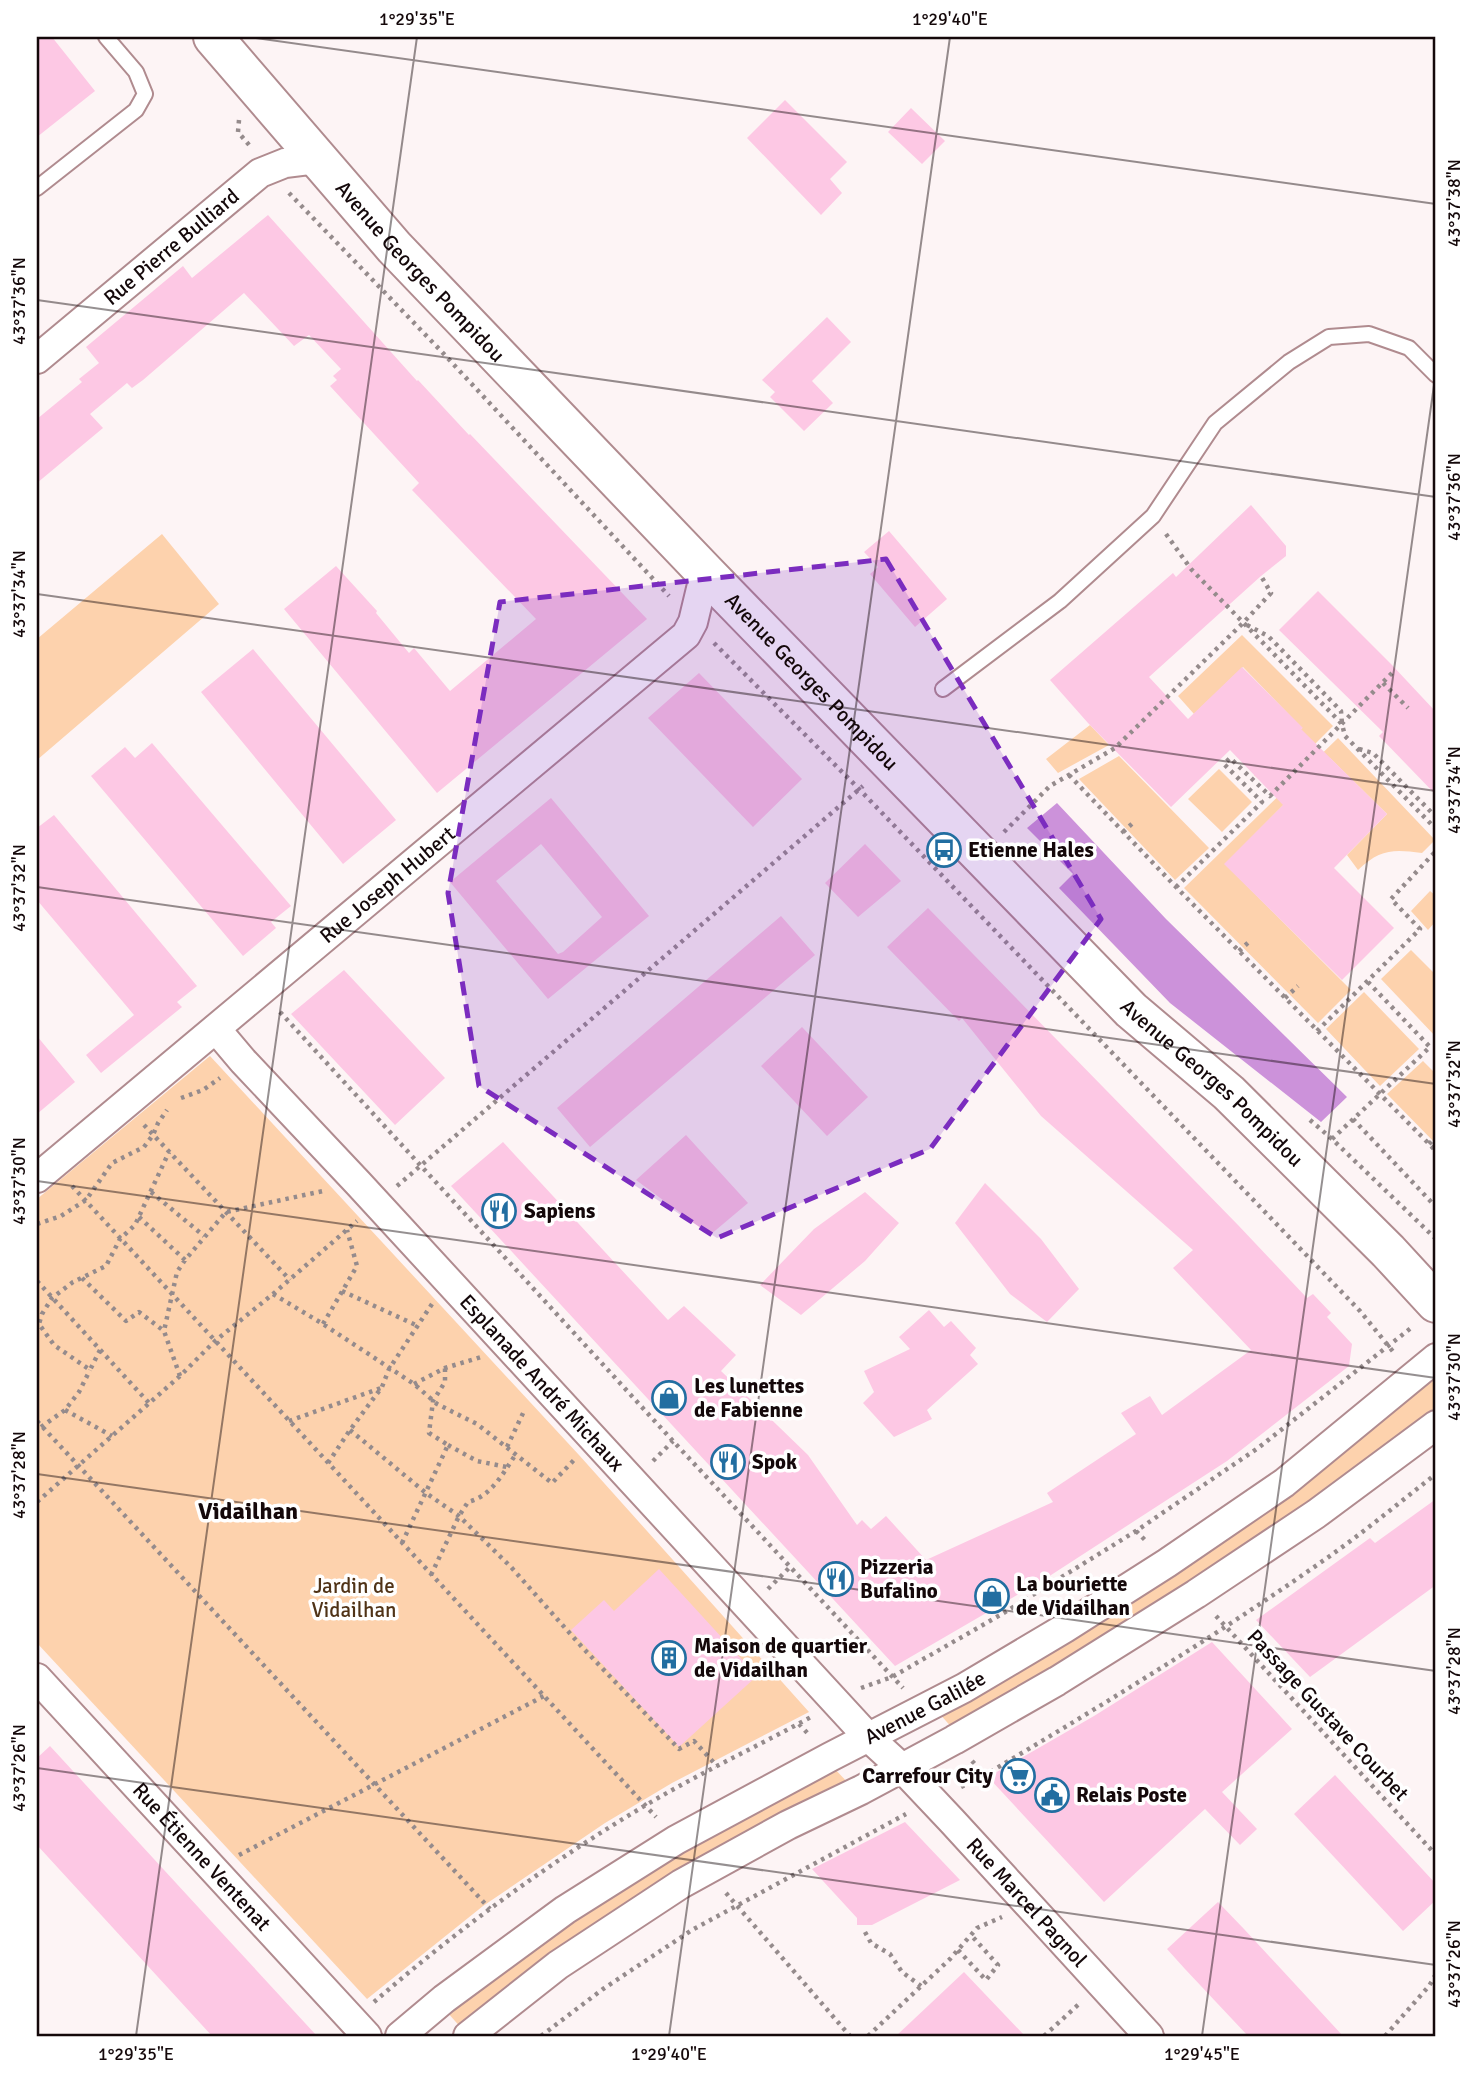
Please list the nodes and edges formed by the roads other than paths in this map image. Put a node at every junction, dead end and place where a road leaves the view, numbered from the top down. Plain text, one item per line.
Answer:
1 (106, 37) edge
2 (213, 37) edge
3 (317, 159) junction
4 (37, 188) edge
5 (37, 359) edge
6 (1436, 375) edge
7 (705, 572) junction
8 (943, 689) dead end
9 (216, 1029) junction
10 (37, 1178) edge
11 (1436, 1303) edge
12 (1436, 1358) edge
13 (1436, 1425) edge
14 (37, 1678) edge
15 (869, 1737) junction
16 (902, 1768) junction
17 (366, 2023) edge
18 (400, 2036) edge
19 (468, 2036) edge
20 (1150, 2036) edge

1 - 4 lane
2 - 3 main road, Avenue Georges Pompidou
3 - 5 street, Rue Pierre Bulliard
3 - 7 main road, Avenue Georges Pompidou
6 - 8 lane
7 - 9 street, Rue Joseph Hubert
7 - 11 main road, Avenue Georges Pompidou
9 - 10 street, Rue Joseph Hubert
9 - 15 street, Esplanade André Michaux
12 - 15 street, Avenue Galilée
13 - 16 street, Avenue Galilée
14 - 17 street, Rue Étienne Ventenat
15 - 16 street, Esplanade André Michaux
15 - 18 street, Avenue Galilée
16 - 19 street, Avenue Galilée
16 - 20 street, Rue Marcel Pagnol

